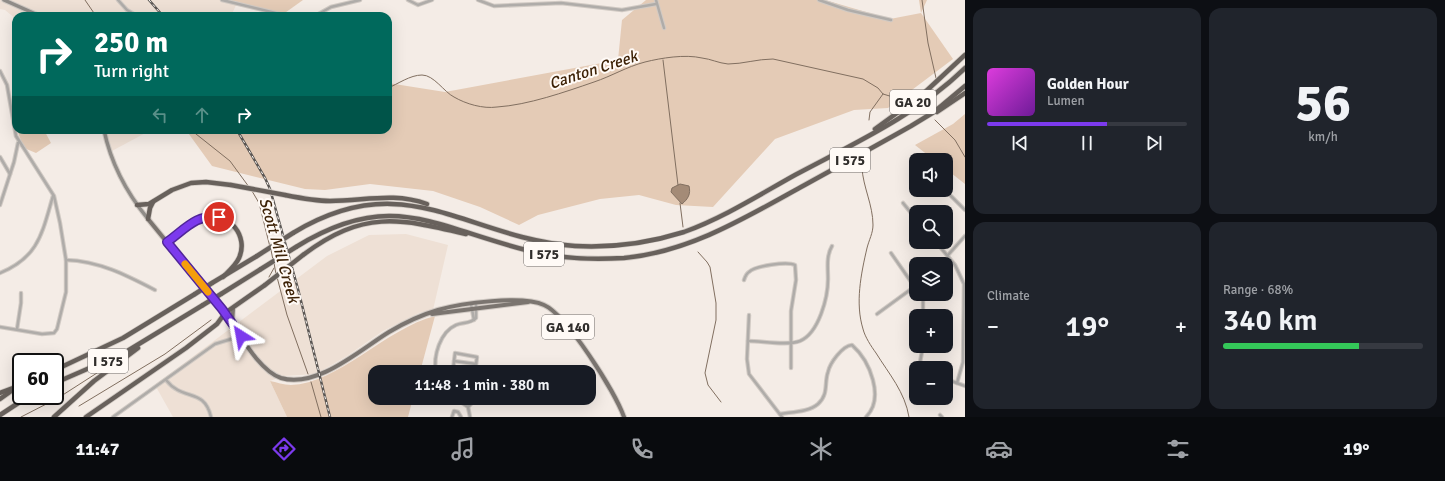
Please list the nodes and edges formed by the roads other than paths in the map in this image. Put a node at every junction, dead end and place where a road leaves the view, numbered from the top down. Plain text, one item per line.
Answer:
1 (4, 0) edge
2 (118, 0) edge
3 (222, 0) edge
4 (360, 0) edge
5 (408, 0) edge
6 (432, 0) edge
7 (478, 0) edge
8 (656, 0) edge
9 (820, 0) edge
10 (656, 4) junction
11 (31, 12) edge
12 (130, 12) edge
13 (272, 12) edge
14 (322, 12) edge
15 (891, 20) dead end
16 (664, 28) dead end
17 (965, 55) edge
18 (965, 68) edge
19 (0, 71) edge
20 (965, 86) edge
21 (965, 93) edge
22 (12, 119) edge
23 (911, 126) junction
24 (16, 134) edge
25 (105, 134) edge
26 (18, 142) junction
27 (856, 142) junction
28 (0, 157) edge
29 (10, 174) junction
30 (54, 196) junction
31 (953, 197) edge
32 (153, 202) junction
33 (903, 203) dead end
34 (0, 205) edge
35 (137, 205) junction
36 (909, 210) edge
37 (965, 210) edge
38 (449, 213) junction
39 (148, 219) junction
40 (965, 236) edge
41 (496, 241) junction
42 (167, 242) junction
43 (832, 246) dead end
44 (942, 249) edge
45 (891, 253) dead end
46 (948, 255) junction
47 (66, 260) junction
48 (0, 273) edge
49 (223, 277) junction
50 (909, 279) edge
51 (744, 280) dead end
52 (155, 290) dead end
53 (909, 292) edge
54 (21, 293) dead end
55 (474, 306) junction
56 (234, 309) junction
57 (225, 314) junction
58 (877, 314) dead end
59 (749, 315) dead end
60 (474, 320) junction
61 (232, 323) junction
62 (0, 327) edge
63 (17, 329) junction
64 (158, 333) junction
65 (241, 336) junction
66 (748, 341) junction
67 (792, 343) junction
68 (454, 361) junction
69 (476, 364) joint
70 (436, 365) edge
71 (454, 365) edge
72 (64, 366) edge
73 (791, 368) dead end
74 (64, 379) edge
75 (166, 380) junction
76 (953, 382) edge
77 (957, 383) junction
78 (965, 386) edge
79 (12, 388) edge
80 (12, 391) edge
81 (0, 392) edge
82 (0, 399) edge
83 (14, 405) edge
84 (465, 405) edge
85 (468, 407) joint
86 (0, 414) edge
87 (781, 416) edge
88 (54, 417) edge
89 (85, 417) edge
90 (113, 417) edge
91 (211, 417) edge
92 (452, 417) edge
93 (461, 417) edge
94 (470, 417) edge
95 (624, 417) edge
96 (866, 417) edge

1 - 11 street
2 - 12 street
3 - 13 street
4 - 14 street
5 - 6 street
7 - 10 street
8 - 10 street
9 - 15 street
10 - 16 street
17 - 27 highway, GA 20
18 - 27 highway, I 575
19 - 22 street
20 - 23 highway, I 575
21 - 23 highway, GA 20
23 - 41 highway, I 575
24 - 26 street
25 - 35 street
26 - 29 street
26 - 30 street
27 - 38 highway, I 575
28 - 29 street
29 - 34 street
30 - 47 street
30 - 48 street
31 - 37 street
32 - 35 highway
32 - 38 highway, bridge
32 - 39 highway
33 - 36 street
35 - 39 street
38 - 49 highway, I 575, bridge
39 - 42 main road
40 - 46 street
41 - 56 highway, bridge
41 - 64 highway, I 575, bridge
42 - 49 highway
42 - 57 main road, GA 140
43 - 67 street
44 - 46 street
45 - 50 street
46 - 77 street
47 - 52 street
47 - 63 street
49 - 72 highway, I 575, bridge
51 - 67 street
53 - 58 street
54 - 63 street
55 - 60 street
55 - 60 street
55 - 65 main road, GA 140
55 - 95 main road, GA 140
56 - 57 highway
56 - 61 main road
57 - 61 main road, GA 140
57 - 89 highway
59 - 66 street
60 - 70 street
61 - 65 main road, GA 140
62 - 63 street
64 - 74 highway, I 575
64 - 88 highway
65 - 75 street
66 - 67 street
66 - 87 street
67 - 73 street
68 - 69 street
68 - 69 street
68 - 71 street
75 - 90 street
75 - 91 street
76 - 77 street
77 - 78 street
79 - 81 highway
80 - 82 highway
83 - 86 highway
84 - 85 street
85 - 94 street
87 - 96 street
92 - 93 street

